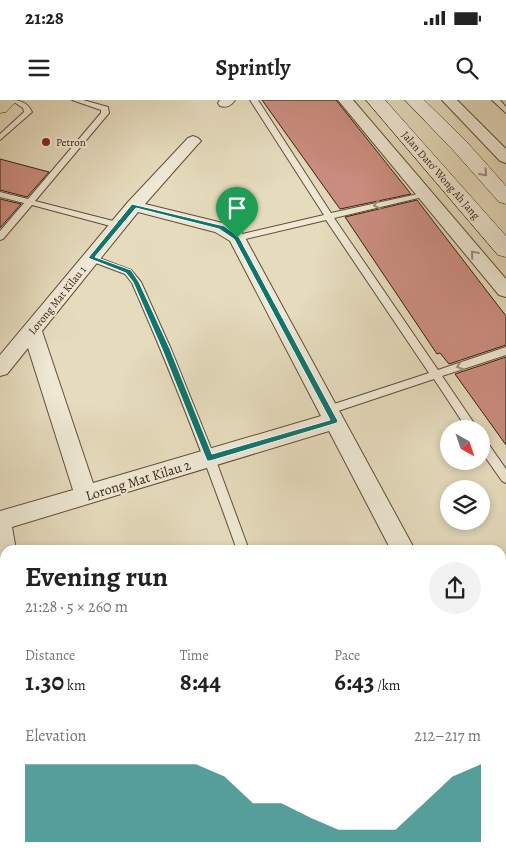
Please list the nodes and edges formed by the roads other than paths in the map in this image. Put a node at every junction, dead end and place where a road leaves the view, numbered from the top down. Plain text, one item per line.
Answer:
1 (9, 100) edge
2 (15, 100) edge
3 (76, 100) edge
4 (254, 100) edge
5 (345, 100) edge
6 (375, 100) edge
7 (414, 100) edge
8 (449, 100) edge
9 (496, 100) edge
10 (0, 108) edge
11 (506, 111) edge
12 (392, 119) junction
13 (366, 124) junction
14 (0, 138) edge
15 (506, 138) edge
16 (490, 140) junction
17 (192, 141) dead end
18 (459, 145) junction
19 (506, 158) edge
20 (0, 194) edge
21 (424, 194) junction
22 (506, 198) edge
23 (30, 202) junction
24 (134, 206) junction
25 (329, 217) junction
26 (118, 225) junction
27 (0, 237) edge
28 (237, 238) junction
29 (506, 250) edge
30 (91, 258) junction
31 (506, 291) edge
32 (32, 330) junction
33 (506, 351) edge
34 (4, 359) edge
35 (436, 374) junction
36 (332, 416) junction
37 (467, 420) edge
38 (490, 455) edge
39 (210, 458) junction
40 (506, 478) edge
41 (86, 495) junction
42 (0, 521) edge
43 (0, 525) edge
44 (3, 545) edge
45 (241, 545) edge
46 (400, 545) edge

1 - 10 highway
2 - 14 lane
3 - 23 lane
4 - 25 lane
5 - 13 street
6 - 12 main road, Jalan Dato' Wong Ah Jang
7 - 18 main road
8 - 16 street
9 - 11 lane
12 - 13 street
12 - 29 main road, Jalan Dato' Wong Ah Jang
13 - 21 street
15 - 16 street
16 - 18 street
16 - 19 street
17 - 24 street, Lorong Mat Kilau 1
18 -> 22 main road
20 - 23 lane
21 -> 25 lane
31 -> 21 street
23 - 26 lane
23 - 27 lane
24 - 26 street, Lorong Mat Kilau 1
24 - 28 street
25 - 28 lane
25 - 35 lane
26 - 30 street, Lorong Mat Kilau 1
28 - 36 street
30 - 32 street, Lorong Mat Kilau 1
30 - 39 lane
32 - 34 street, Lorong Mat Kilau 1
32 - 41 street
33 -> 35 lane
35 - 36 lane
35 - 37 lane
36 - 39 street, Lorong Mat Kilau 2
36 - 46 street
38 - 40 lane
39 - 41 street, Lorong Mat Kilau 2
39 - 45 lane
41 - 42 street, Lorong Mat Kilau 2
43 - 44 street

